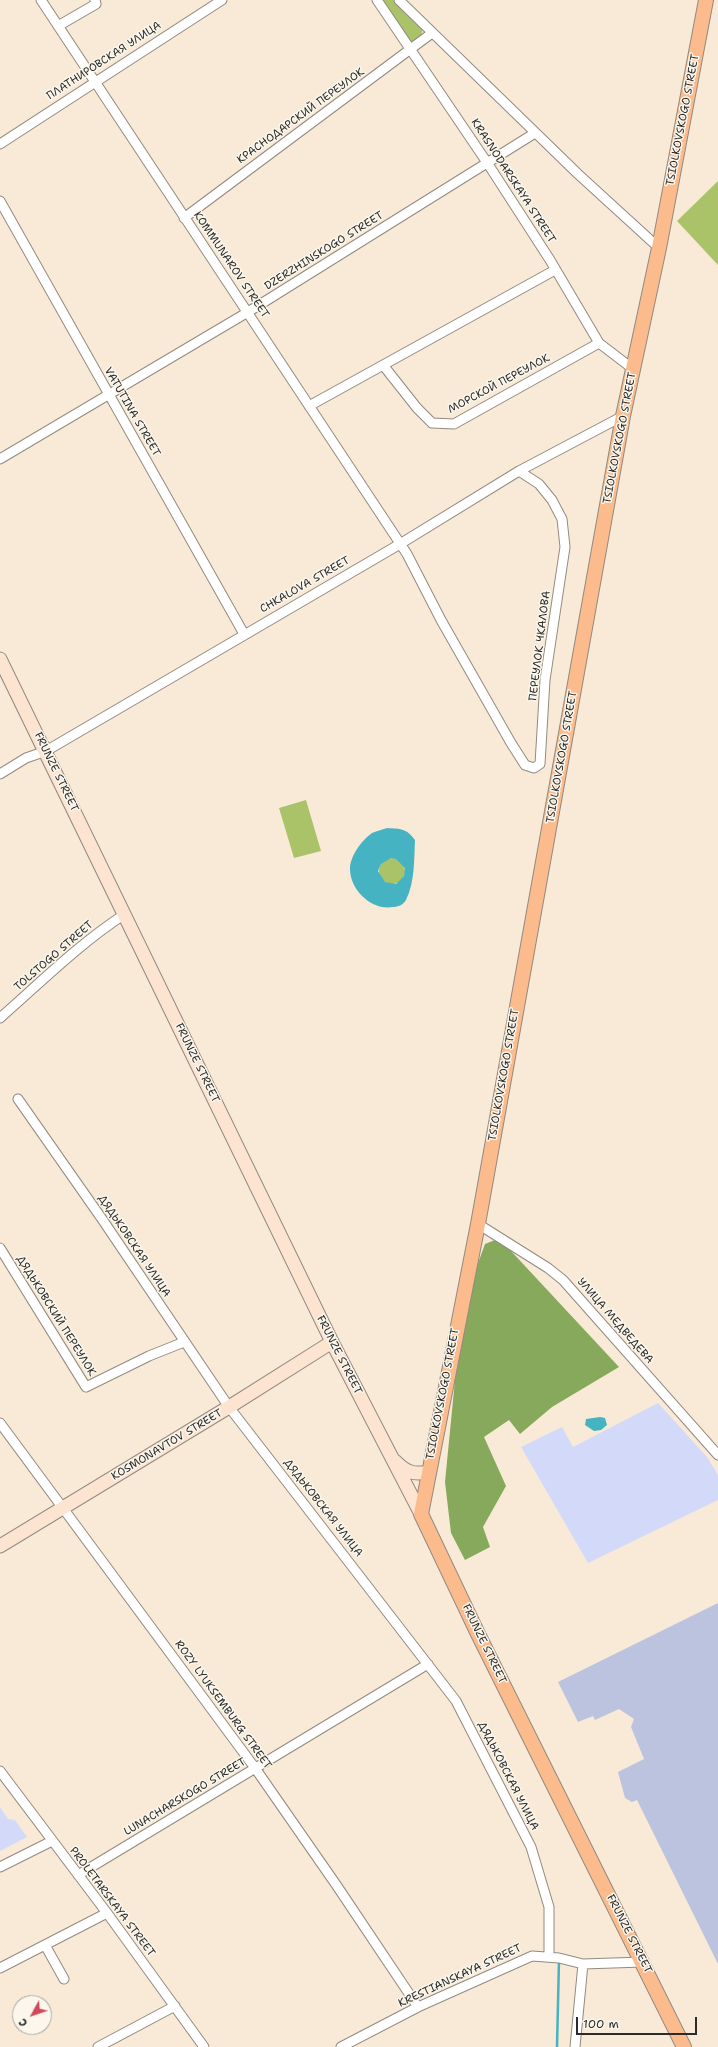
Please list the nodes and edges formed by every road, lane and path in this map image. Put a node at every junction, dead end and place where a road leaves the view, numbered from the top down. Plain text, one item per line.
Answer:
1 (41, 0) edge
2 (94, 0) edge
3 (222, 0) edge
4 (376, 0) edge
5 (399, 0) edge
6 (706, 0) edge
7 (58, 26) junction
8 (432, 33) junction
9 (410, 50) junction
10 (94, 82) junction
11 (536, 133) junction
12 (0, 144) edge
13 (488, 164) junction
14 (0, 200) edge
15 (184, 218) junction
16 (658, 248) junction
17 (555, 270) junction
18 (248, 312) junction
19 (599, 343) junction
20 (383, 365) junction
21 (633, 369) junction
22 (109, 396) junction
23 (309, 406) junction
24 (623, 416) junction
25 (0, 459) edge
26 (519, 471) junction
27 (400, 544) junction
28 (244, 634) junction
29 (0, 659) edge
30 (46, 751) junction
31 (0, 774) edge
32 (125, 914) junction
33 (0, 1018) edge
34 (18, 1099) dead end
35 (478, 1224) junction
36 (0, 1248) edge
37 (184, 1342) junction
38 (332, 1342) junction
39 (229, 1407) junction
40 (0, 1423) edge
41 (390, 1455) junction
42 (718, 1455) edge
43 (428, 1472) junction
44 (63, 1508) junction
45 (420, 1514) junction
46 (0, 1546) edge
47 (428, 1664) junction
48 (255, 1768) junction
49 (0, 1771) edge
50 (52, 1841) junction
51 (0, 1867) edge
52 (78, 1875) junction
53 (107, 1913) junction
54 (45, 1945) junction
55 (549, 1957) junction
56 (643, 1962) junction
57 (583, 1964) junction
58 (0, 1968) edge
59 (64, 1979) dead end
60 (175, 2006) junction
61 (418, 2007) junction
62 (98, 2047) edge
63 (204, 2047) edge
64 (341, 2047) edge
65 (575, 2047) edge
66 (684, 2047) edge

1 - 7 street, KOMMUNAROV STREET
2 - 7 street
3 - 10 street, ПЛАТНИРОВСКАЯ УЛИЦА
4 - 9 street, KRASNODARSKAYA STREET
5 - 8 street
6 - 16 main road, TSIOLKOVSKOGO STREET
7 - 10 street, KOMMUNAROV STREET
8 - 9 street, КРАСНОДАРСКИЙ ПЕРЕУЛОК
8 - 11 street
9 - 13 street, KRASNODARSKAYA STREET
9 - 15 street, КРАСНОДАРСКИЙ ПЕРЕУЛОК
10 - 12 street, ПЛАТНИРОВСКАЯ УЛИЦА
10 - 15 street, KOMMUNAROV STREET
11 - 13 street, DZERZHINSKOGO STREET
11 - 16 street
13 - 17 street, KRASNODARSKAYA STREET
13 - 18 street, DZERZHINSKOGO STREET
14 - 22 street, VATUTINA STREET
15 - 18 street, KOMMUNAROV STREET
16 - 21 main road, TSIOLKOVSKOGO STREET
17 - 19 street, KRASNODARSKAYA STREET
17 - 20 street
18 - 22 street, DZERZHINSKOGO STREET
18 - 23 street, KOMMUNAROV STREET
19 - 20 street, МОРСКОЙ ПЕРЕУЛОК
19 - 21 street, KRASNODARSKAYA STREET
20 - 23 street
21 - 24 main road, TSIOLKOVSKOGO STREET
22 - 25 street, DZERZHINSKOGO STREET
22 - 28 street, VATUTINA STREET
23 - 27 street, KOMMUNAROV STREET
24 - 26 street, CHKALOVA STREET
24 - 35 main road, TSIOLKOVSKOGO STREET
26 - 27 street, CHKALOVA STREET
26 - 27 street, ПЕРЕУЛОК ЧКАЛОВА
27 - 28 street, CHKALOVA STREET
28 - 30 street, CHKALOVA STREET
29 - 30 main road, FRUNZE STREET
30 - 31 street, CHKALOVA STREET
30 - 32 main road, FRUNZE STREET
32 - 33 street, TOLSTOGO STREET
32 - 38 main road, FRUNZE STREET
34 - 37 street, ДЯДЬКОВСКАЯ УЛИЦА
35 - 42 street, УЛИЦА МЕДВЕДЕВА
35 - 43 main road, TSIOLKOVSKOGO STREET
36 - 37 street, ДЯДЬКОВСКИЙ ПЕРЕУЛОК
37 - 39 street, ДЯДЬКОВСКАЯ УЛИЦА
38 - 39 main road, KOSMONAVTOV STREET
38 - 41 main road, FRUNZE STREET
39 - 44 main road, KOSMONAVTOV STREET
39 - 47 street, ДЯДЬКОВСКАЯ УЛИЦА
40 - 44 street, ROZY LYUKSEMBURG STREET
41 - 43 main road
41 - 45 main road, FRUNZE STREET
43 - 45 main road, TSIOLKOVSKOGO STREET
44 - 46 main road, KOSMONAVTOV STREET
44 - 48 street, ROZY LYUKSEMBURG STREET
45 - 56 main road, FRUNZE STREET
47 - 48 street, LUNACHARSKOGO STREET
47 - 55 street, ДЯДЬКОВСКАЯ УЛИЦА
48 - 52 street, LUNACHARSKOGO STREET
48 - 61 street, ROZY LYUKSEMBURG STREET
49 - 50 street, PROLETARSKAYA STREET
50 - 51 street
50 - 52 street, PROLETARSKAYA STREET
52 - 53 street, PROLETARSKAYA STREET
53 - 54 street
53 - 60 street, PROLETARSKAYA STREET
54 - 58 street
54 - 59 street
55 - 57 street, KRESTIANSKAYA STREET
55 - 61 street, KRESTIANSKAYA STREET
56 - 57 street, KRESTIANSKAYA STREET
56 - 66 main road, FRUNZE STREET
57 - 65 street
60 - 62 street
60 - 63 street, PROLETARSKAYA STREET
61 - 64 street, KRESTIANSKAYA STREET

